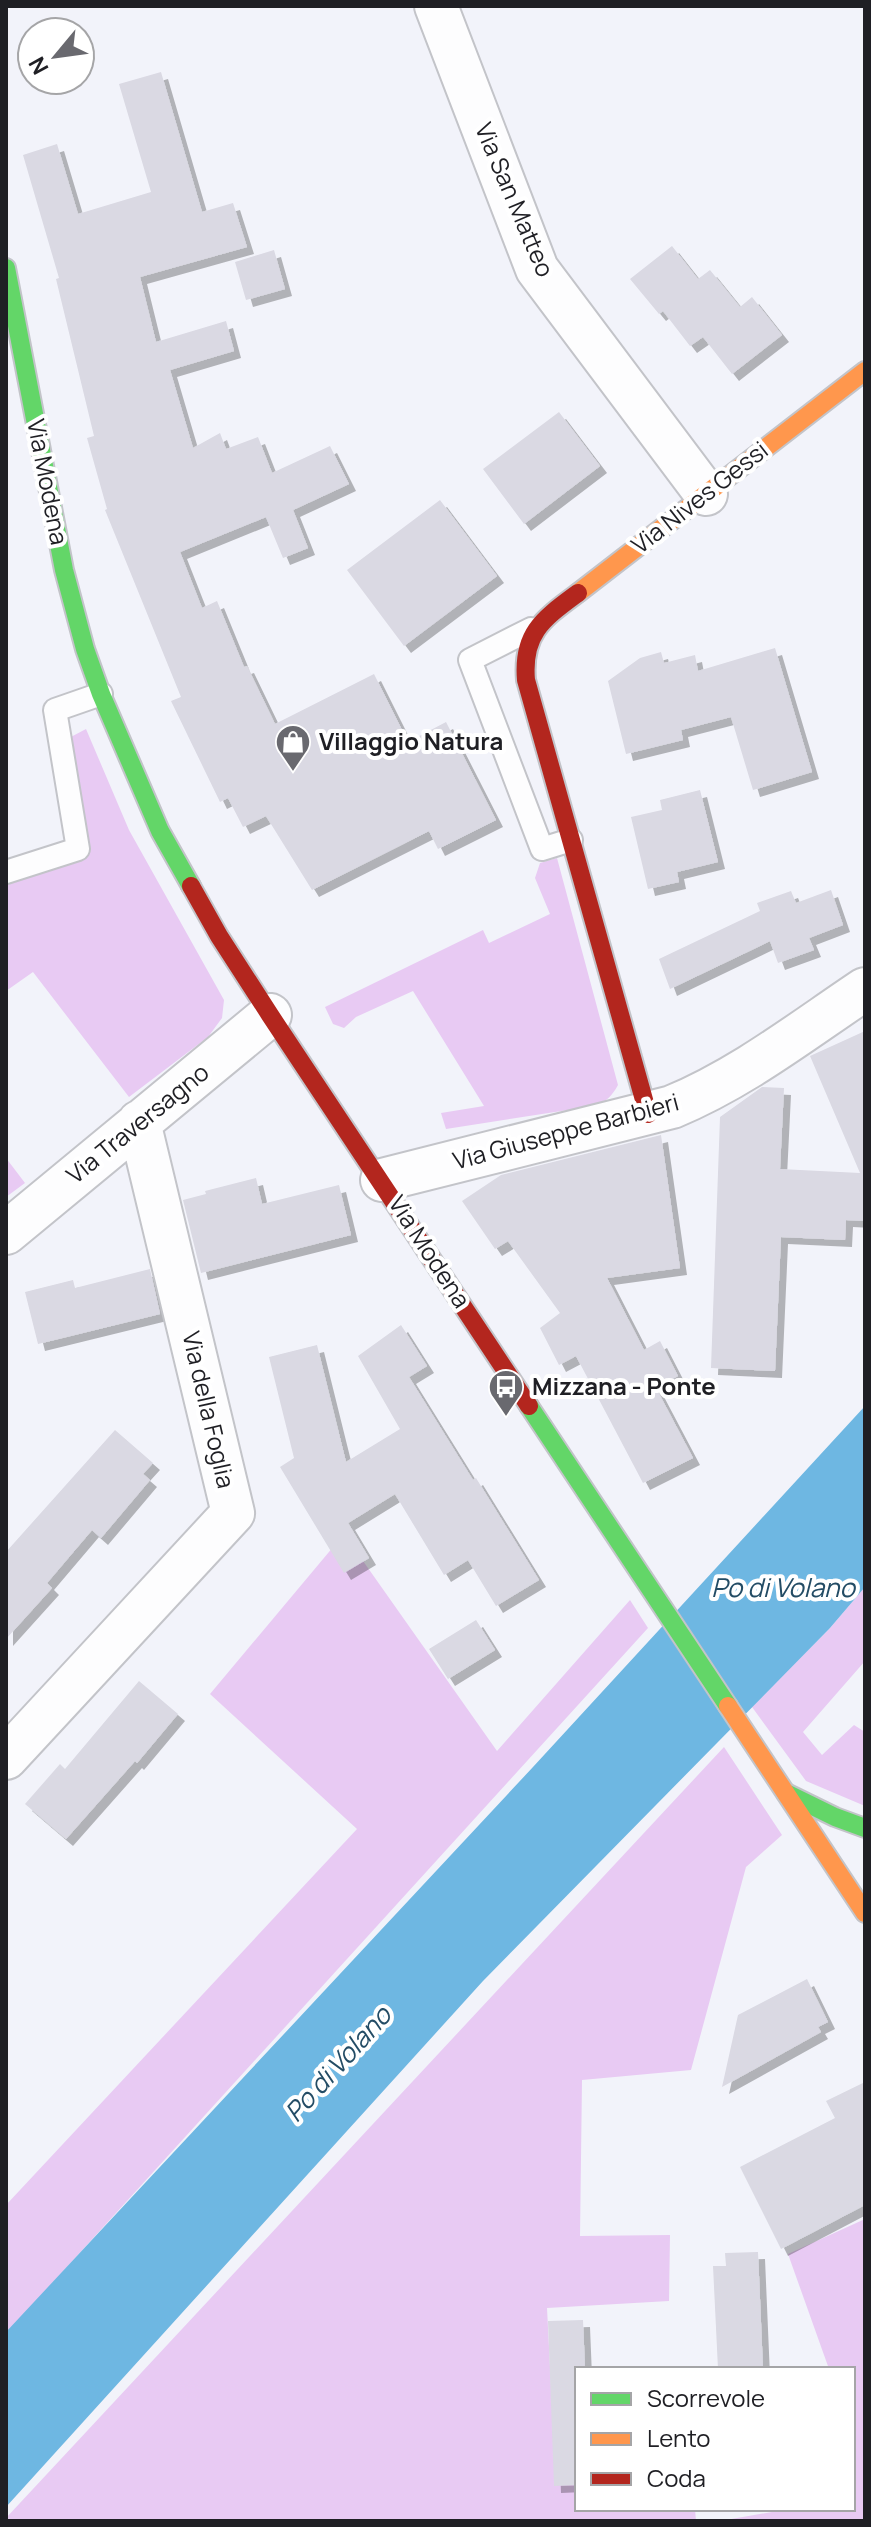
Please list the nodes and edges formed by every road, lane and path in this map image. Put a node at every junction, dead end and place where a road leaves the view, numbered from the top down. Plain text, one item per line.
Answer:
1 (436, 6) edge
2 (6, 268) edge
3 (865, 371) edge
4 (706, 494) junction
5 (536, 626) junction
6 (101, 694) junction
7 (571, 840) junction
8 (6, 872) edge
9 (865, 989) edge
10 (270, 1015) junction
11 (648, 1114) junction
12 (139, 1122) junction
13 (382, 1180) junction
14 (6, 1233) edge
15 (6, 1758) edge
16 (786, 1793) junction
17 (835, 1817) junction
18 (865, 1817) edge
19 (865, 1828) edge
20 (865, 1913) edge

1 - 4 street, Via San Matteo
2 - 6 main road, Via Modena
3 - 4 main road, Via Nives Gessi
4 - 5 main road, Via Nives Gessi
5 - 7 main road
5 - 7 lane, Via Nives Gessi
6 - 8 lane
6 - 10 main road, Via Modena
7 - 11 main road
9 - 11 street, Via Giuseppe Barbieri
10 - 12 street, Via Traversagno
10 - 13 main road, Via Modena
11 - 13 street, Via Giuseppe Barbieri
12 - 14 street, Via Traversagno
12 - 15 street, Via della Foglia
13 - 16 main road, Via Modena
16 - 17 main road
16 - 20 main road, Via Modena
17 - 18 main road
17 - 19 main road

